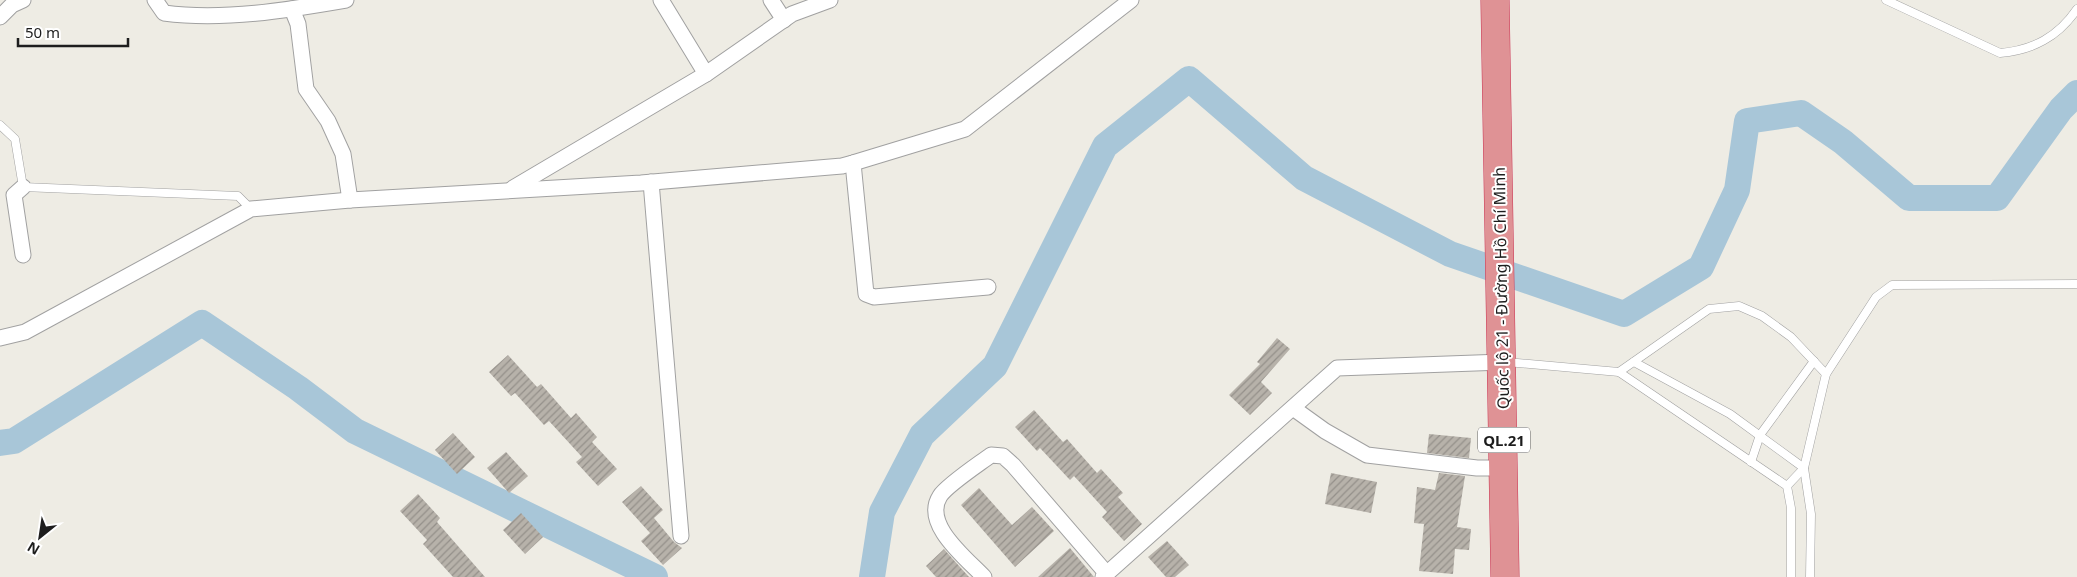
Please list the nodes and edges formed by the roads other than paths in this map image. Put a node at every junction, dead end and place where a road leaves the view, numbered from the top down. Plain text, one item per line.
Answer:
1 (23, 0) edge
2 (155, 0) edge
3 (346, 0) edge
4 (662, 0) edge
5 (771, 0) edge
6 (830, 0) edge
7 (1131, 0) edge
8 (1495, 0) edge
9 (1886, 0) edge
10 (292, 9) junction
11 (2077, 9) edge
12 (0, 16) edge
13 (784, 20) junction
14 (706, 74) junction
15 (0, 125) edge
16 (853, 163) junction
17 (651, 182) junction
18 (24, 187) junction
19 (509, 190) junction
20 (350, 200) junction
21 (251, 209) junction
22 (23, 255) dead end
23 (2077, 284) edge
24 (988, 287) dead end
25 (0, 338) edge
26 (1814, 361) junction
27 (1503, 362) junction
28 (1634, 362) junction
29 (1618, 372) junction
30 (1826, 374) junction
31 (1293, 408) junction
32 (1760, 435) junction
33 (1752, 462) junction
34 (1504, 468) junction
35 (1804, 468) junction
36 (1787, 486) junction
37 (682, 536) dead end
38 (1105, 575) edge
39 (984, 577) edge
40 (1505, 577) edge
41 (1791, 577) edge
42 (1810, 577) edge

1 - 12 street
2 - 10 street
3 - 10 street
4 - 14 street
5 - 13 street
6 - 13 street
7 - 16 street
8 - 27 highway, Quốc lộ 21 - Đường Hồ Chí Minh / QL.21
9 - 11 lane
10 - 20 street
13 - 14 street
14 - 19 street
15 - 18 lane
16 - 17 street
16 - 24 street
17 - 19 street
17 - 37 street
18 - 21 lane
18 - 22 street
19 - 20 street
20 - 21 street
21 - 25 street
23 - 30 lane
26 - 28 lane
26 - 30 lane
26 - 32 lane
27 - 29 lane
27 - 31 street
27 - 34 highway, Quốc lộ 21 - Đường Hồ Chí Minh / QL.21
28 - 29 lane
28 - 32 lane
29 - 33 lane
30 - 35 lane
31 - 34 street
31 - 38 street
32 - 33 lane
32 - 35 lane
33 - 36 lane
34 - 40 highway, Quốc lộ 21 - Đường Hồ Chí Minh / QL.21
35 - 36 lane
35 - 42 lane
36 - 41 lane
38 - 39 street

